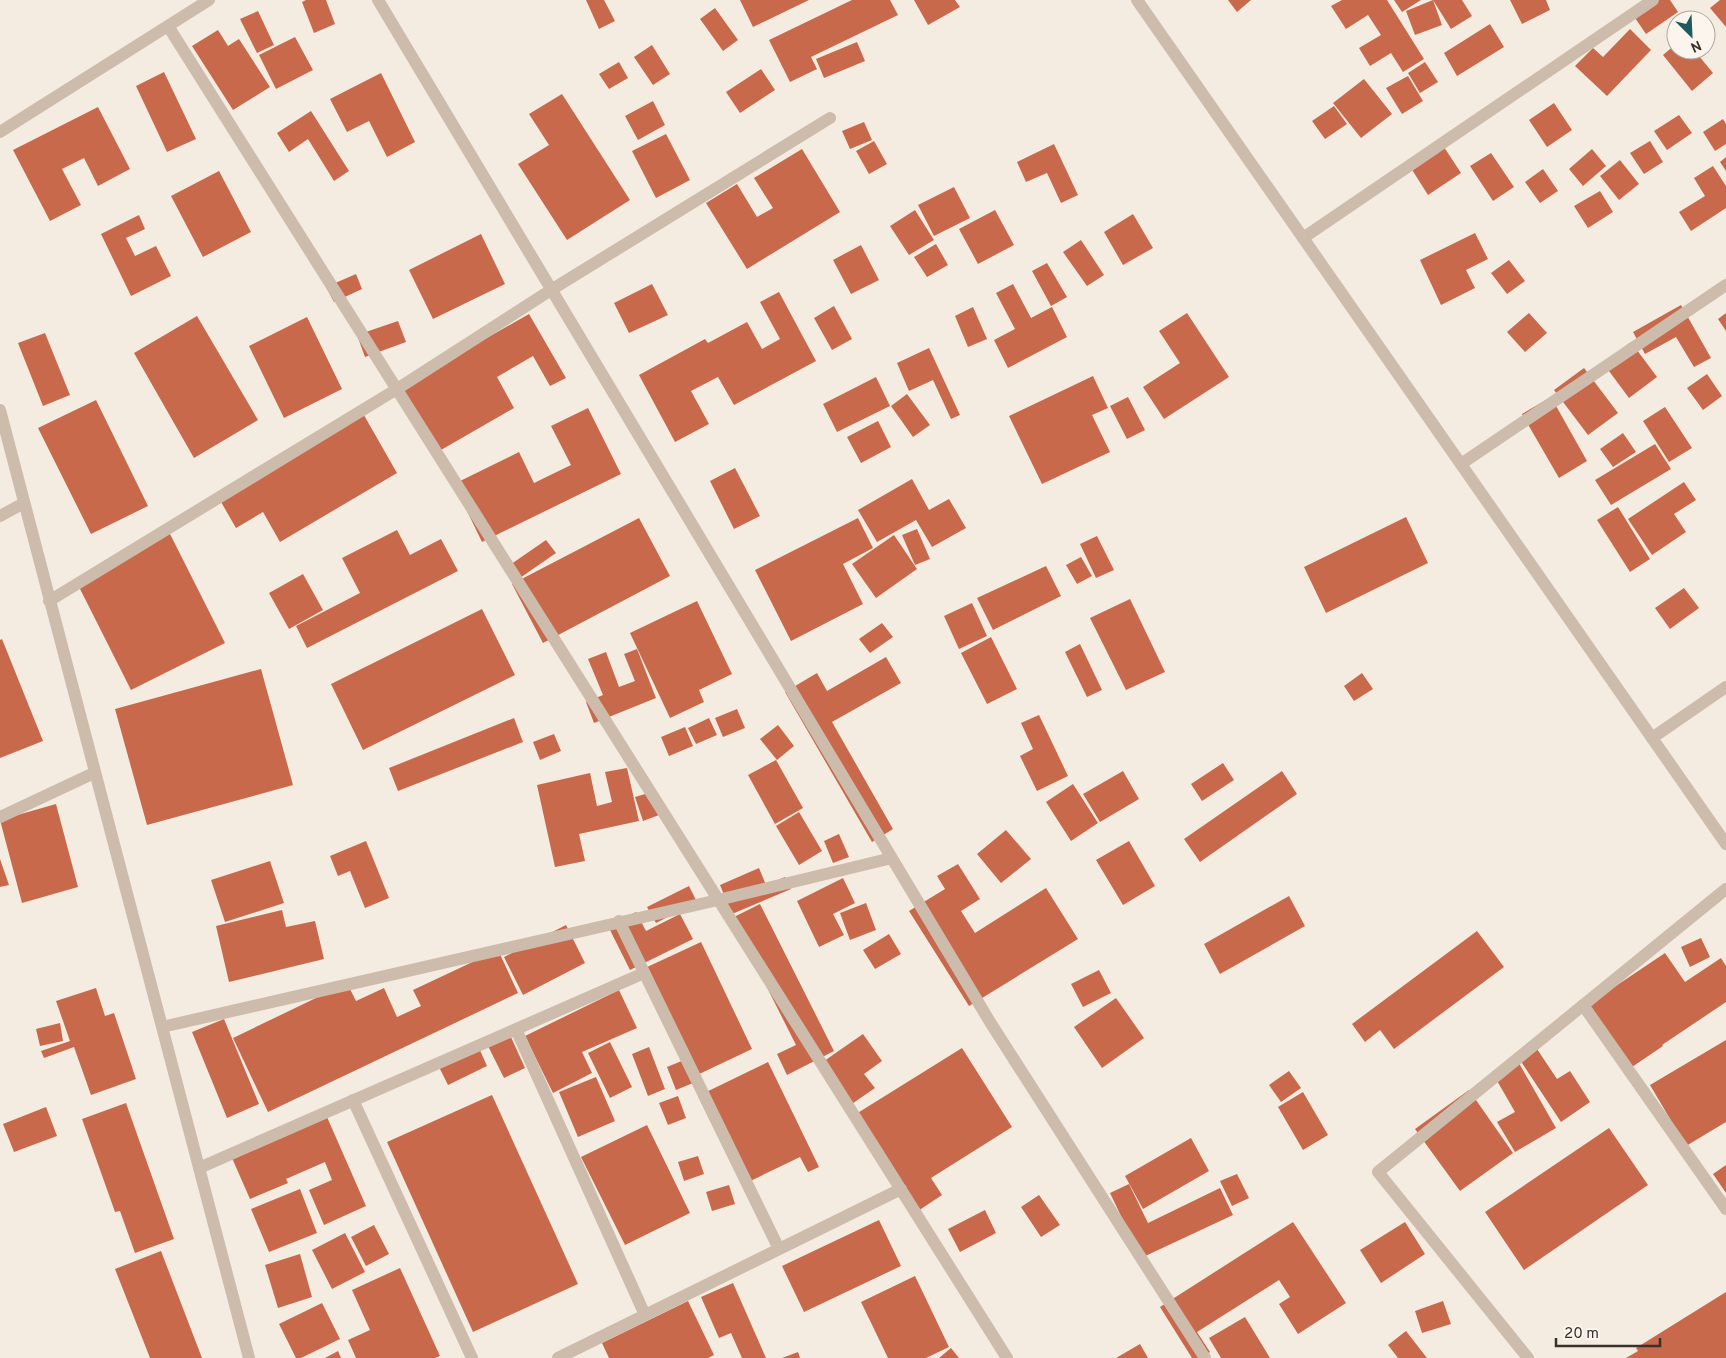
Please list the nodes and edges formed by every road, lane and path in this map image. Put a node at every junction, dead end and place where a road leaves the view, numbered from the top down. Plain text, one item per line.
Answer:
1 (209, 0) edge
2 (378, 0) edge
3 (1138, 0) edge
4 (1653, 0) edge
5 (168, 26) junction
6 (830, 118) dead end
7 (0, 132) edge
8 (1304, 238) junction
9 (1726, 285) edge
10 (551, 290) junction
11 (397, 389) junction
12 (0, 410) edge
13 (1461, 464) junction
14 (24, 503) junction
15 (0, 516) edge
16 (49, 601) junction
17 (1726, 687) edge
18 (1652, 738) junction
19 (94, 773) junction
20 (0, 817) edge
21 (1726, 844) edge
22 (892, 858) junction
23 (1726, 889) edge
24 (718, 900) junction
25 (619, 921) junction
26 (644, 973) junction
27 (1583, 1005) junction
28 (162, 1027) junction
29 (516, 1029) junction
30 (353, 1100) junction
31 (199, 1168) junction
32 (901, 1189) junction
33 (1726, 1209) edge
34 (779, 1249) junction
35 (646, 1315) junction
36 (249, 1358) edge
37 (472, 1358) edge
38 (558, 1358) edge
39 (1007, 1358) edge
40 (1205, 1358) edge
41 (1528, 1358) edge

1 - 5 street
2 - 10 street
3 - 8 street
4 - 8 street
5 - 7 street
5 - 11 street
6 - 10 street
8 - 13 street
9 - 13 street
10 - 11 street
10 - 22 street
11 - 16 street
11 - 24 street
12 - 14 street
13 - 18 street
14 - 15 street
14 - 16 street
16 - 19 street
17 - 18 street
18 - 21 street
19 - 20 street
19 - 28 street
22 - 24 street
22 - 40 street
23 - 27 street
24 - 25 street
24 - 32 street
25 - 26 street
25 - 28 street
26 - 29 street
26 - 34 street
27 - 33 street
27 - 41 street
28 - 31 street
29 - 30 street
29 - 35 street
30 - 31 street
30 - 37 street
31 - 36 street
32 - 34 street
32 - 39 street
34 - 35 street
35 - 38 street

